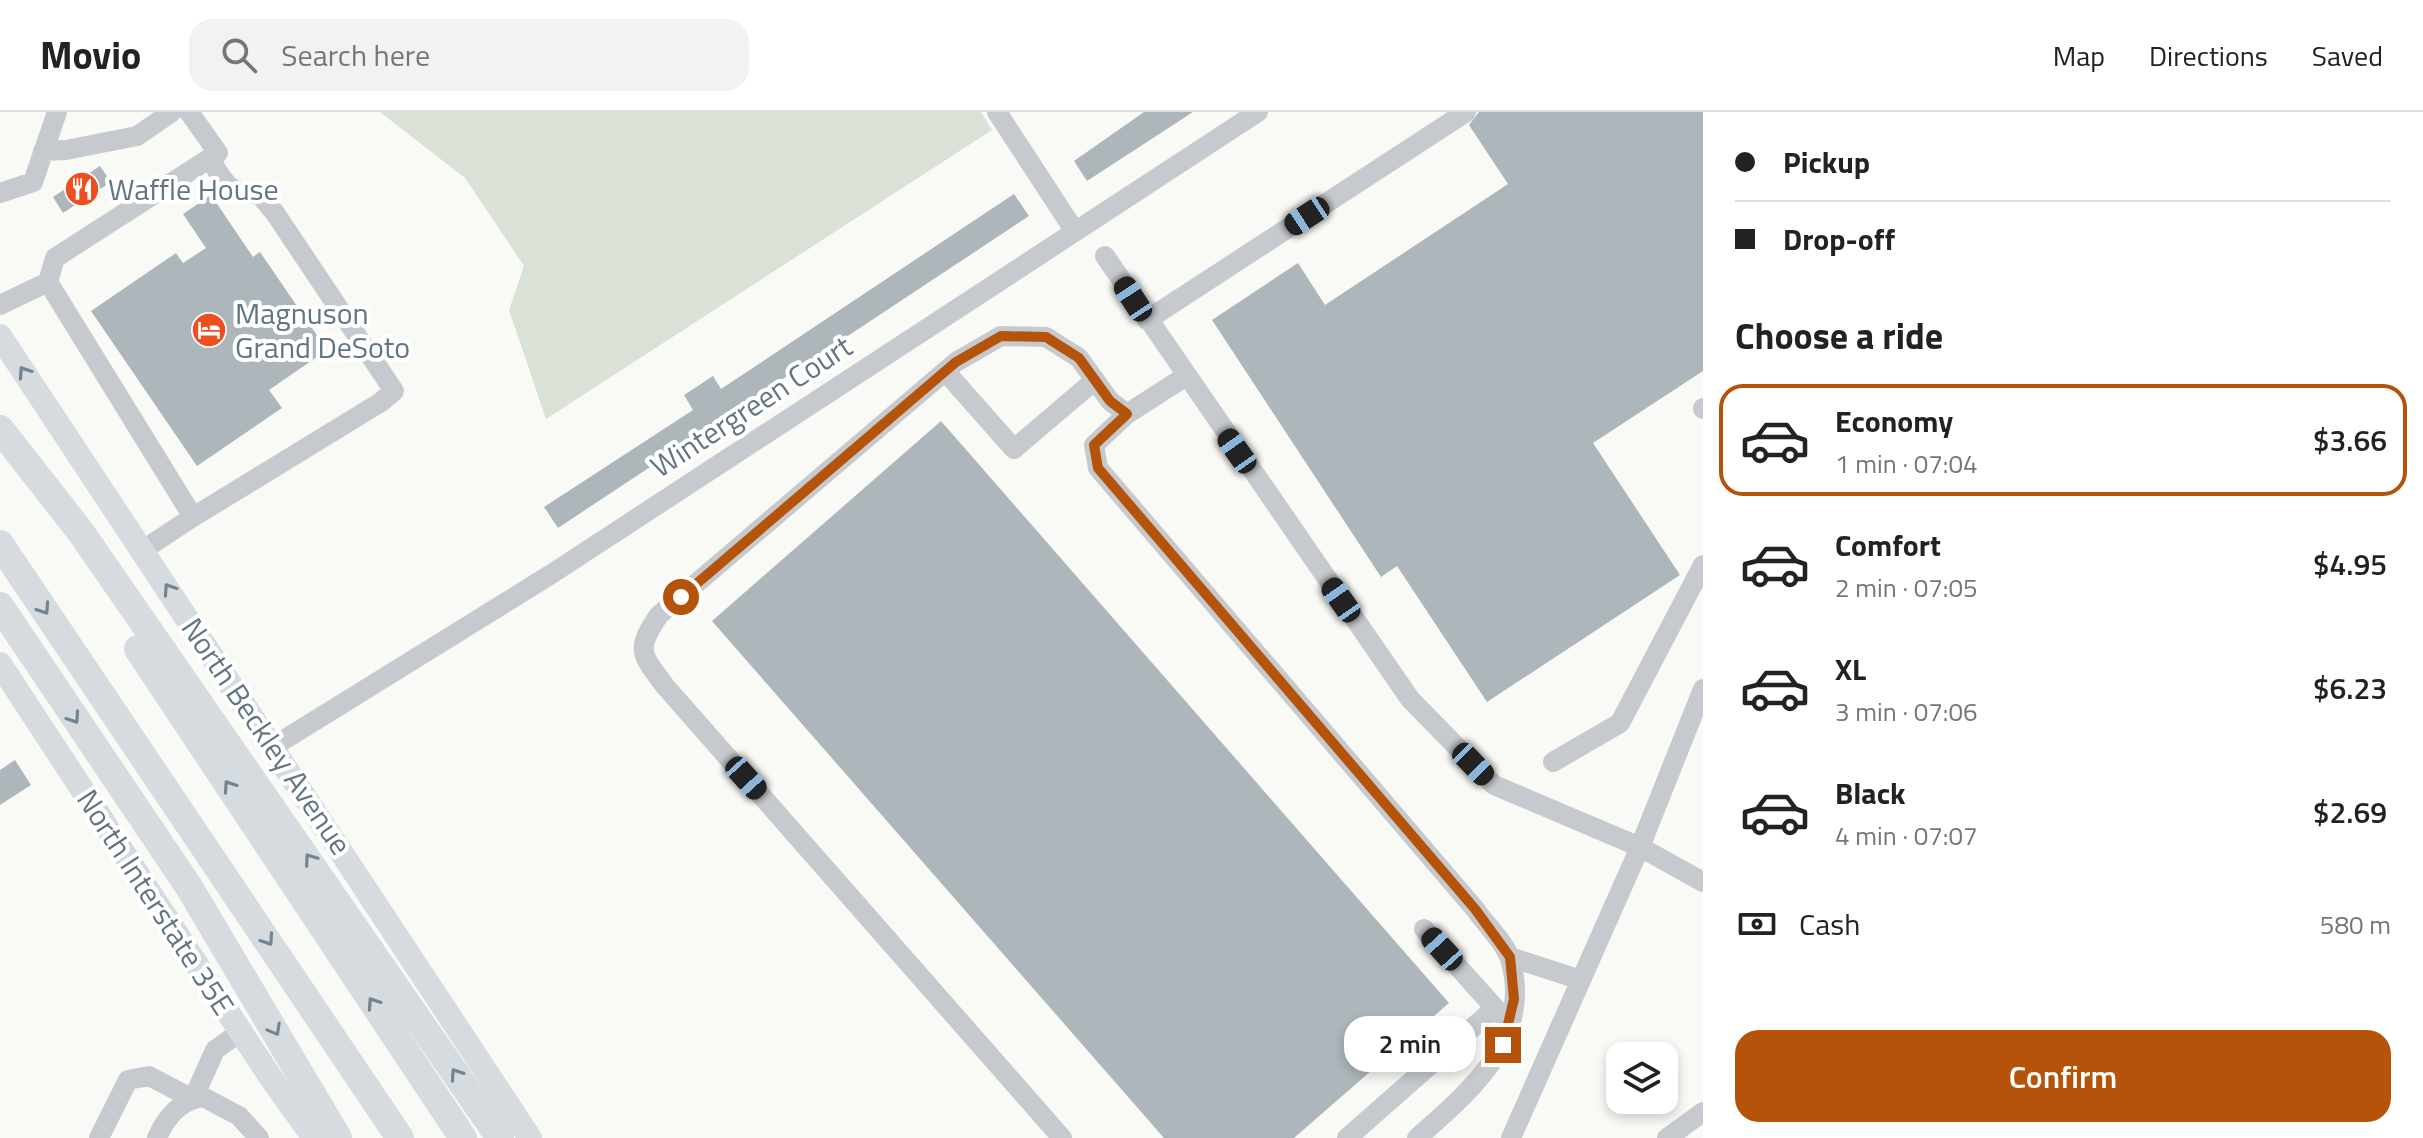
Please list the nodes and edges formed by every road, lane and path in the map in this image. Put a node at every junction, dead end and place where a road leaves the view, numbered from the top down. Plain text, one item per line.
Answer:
1 (57, 112) edge
2 (172, 112) edge
3 (189, 112) edge
4 (997, 112) edge
5 (1258, 112) edge
6 (1466, 112) edge
7 (43, 151) junction
8 (214, 156) junction
9 (0, 193) edge
10 (1074, 230) junction
11 (1105, 256) dead end
12 (48, 282) junction
13 (0, 305) edge
14 (1147, 320) junction
15 (0, 336) edge
16 (945, 371) junction
17 (1186, 376) junction
18 (1095, 380) junction
19 (1127, 414) junction
20 (0, 429) edge
21 (0, 441) edge
22 (193, 517) junction
23 (0, 544) edge
24 (143, 550) junction
25 (1703, 565) edge
26 (0, 606) edge
27 (3, 675) edge
28 (1703, 689) edge
29 (274, 746) junction
30 (1553, 762) dead end
31 (1640, 847) junction
32 (1703, 882) edge
33 (1424, 929) dead end
34 (1510, 957) junction
35 (1581, 980) junction
36 (1502, 1015) junction
37 (240, 1032) junction
38 (193, 1099) junction
39 (1703, 1112) edge
40 (99, 1138) edge
41 (157, 1138) edge
42 (259, 1138) edge
43 (314, 1138) edge
44 (338, 1138) edge
45 (400, 1138) edge
46 (463, 1138) edge
47 (500, 1138) edge
48 (530, 1138) edge
49 (1062, 1138) edge
50 (1347, 1138) edge
51 (1417, 1138) edge
52 (1511, 1138) edge
53 (1667, 1138) edge

1 - 7 street
2 - 7 street
3 - 8 street
4 - 10 street
5 - 10 street, Wintergreen Court
6 - 14 street
7 - 9 street
8 - 12 street
8 - 22 street
10 - 29 street, Wintergreen Court
11 - 14 street
12 - 13 street
12 - 22 street
14 - 17 street
24 -> 15 main road, North Beckley Avenue
16 - 18 street
16 - 18 street
16 - 49 street
17 - 19 street
17 - 31 street
18 - 19 street
19 - 34 street
47 -> 20 highway
46 -> 21 highway
22 - 24 street
23 -> 45 highway
29 -> 24 main road, North Beckley Avenue
25 - 30 street
26 -> 44 highway
27 - 37 main road, North Interstate 35E
28 - 31 street
29 - 48 main road, North Beckley Avenue
31 - 32 street
31 - 35 street
33 - 36 street
34 - 35 street
34 - 36 street
35 - 52 street
36 - 50 street
36 - 51 street
37 - 38 street
37 - 43 main road, North Interstate 35E
38 - 40 street
38 - 41 street
38 - 42 street
39 - 53 street

